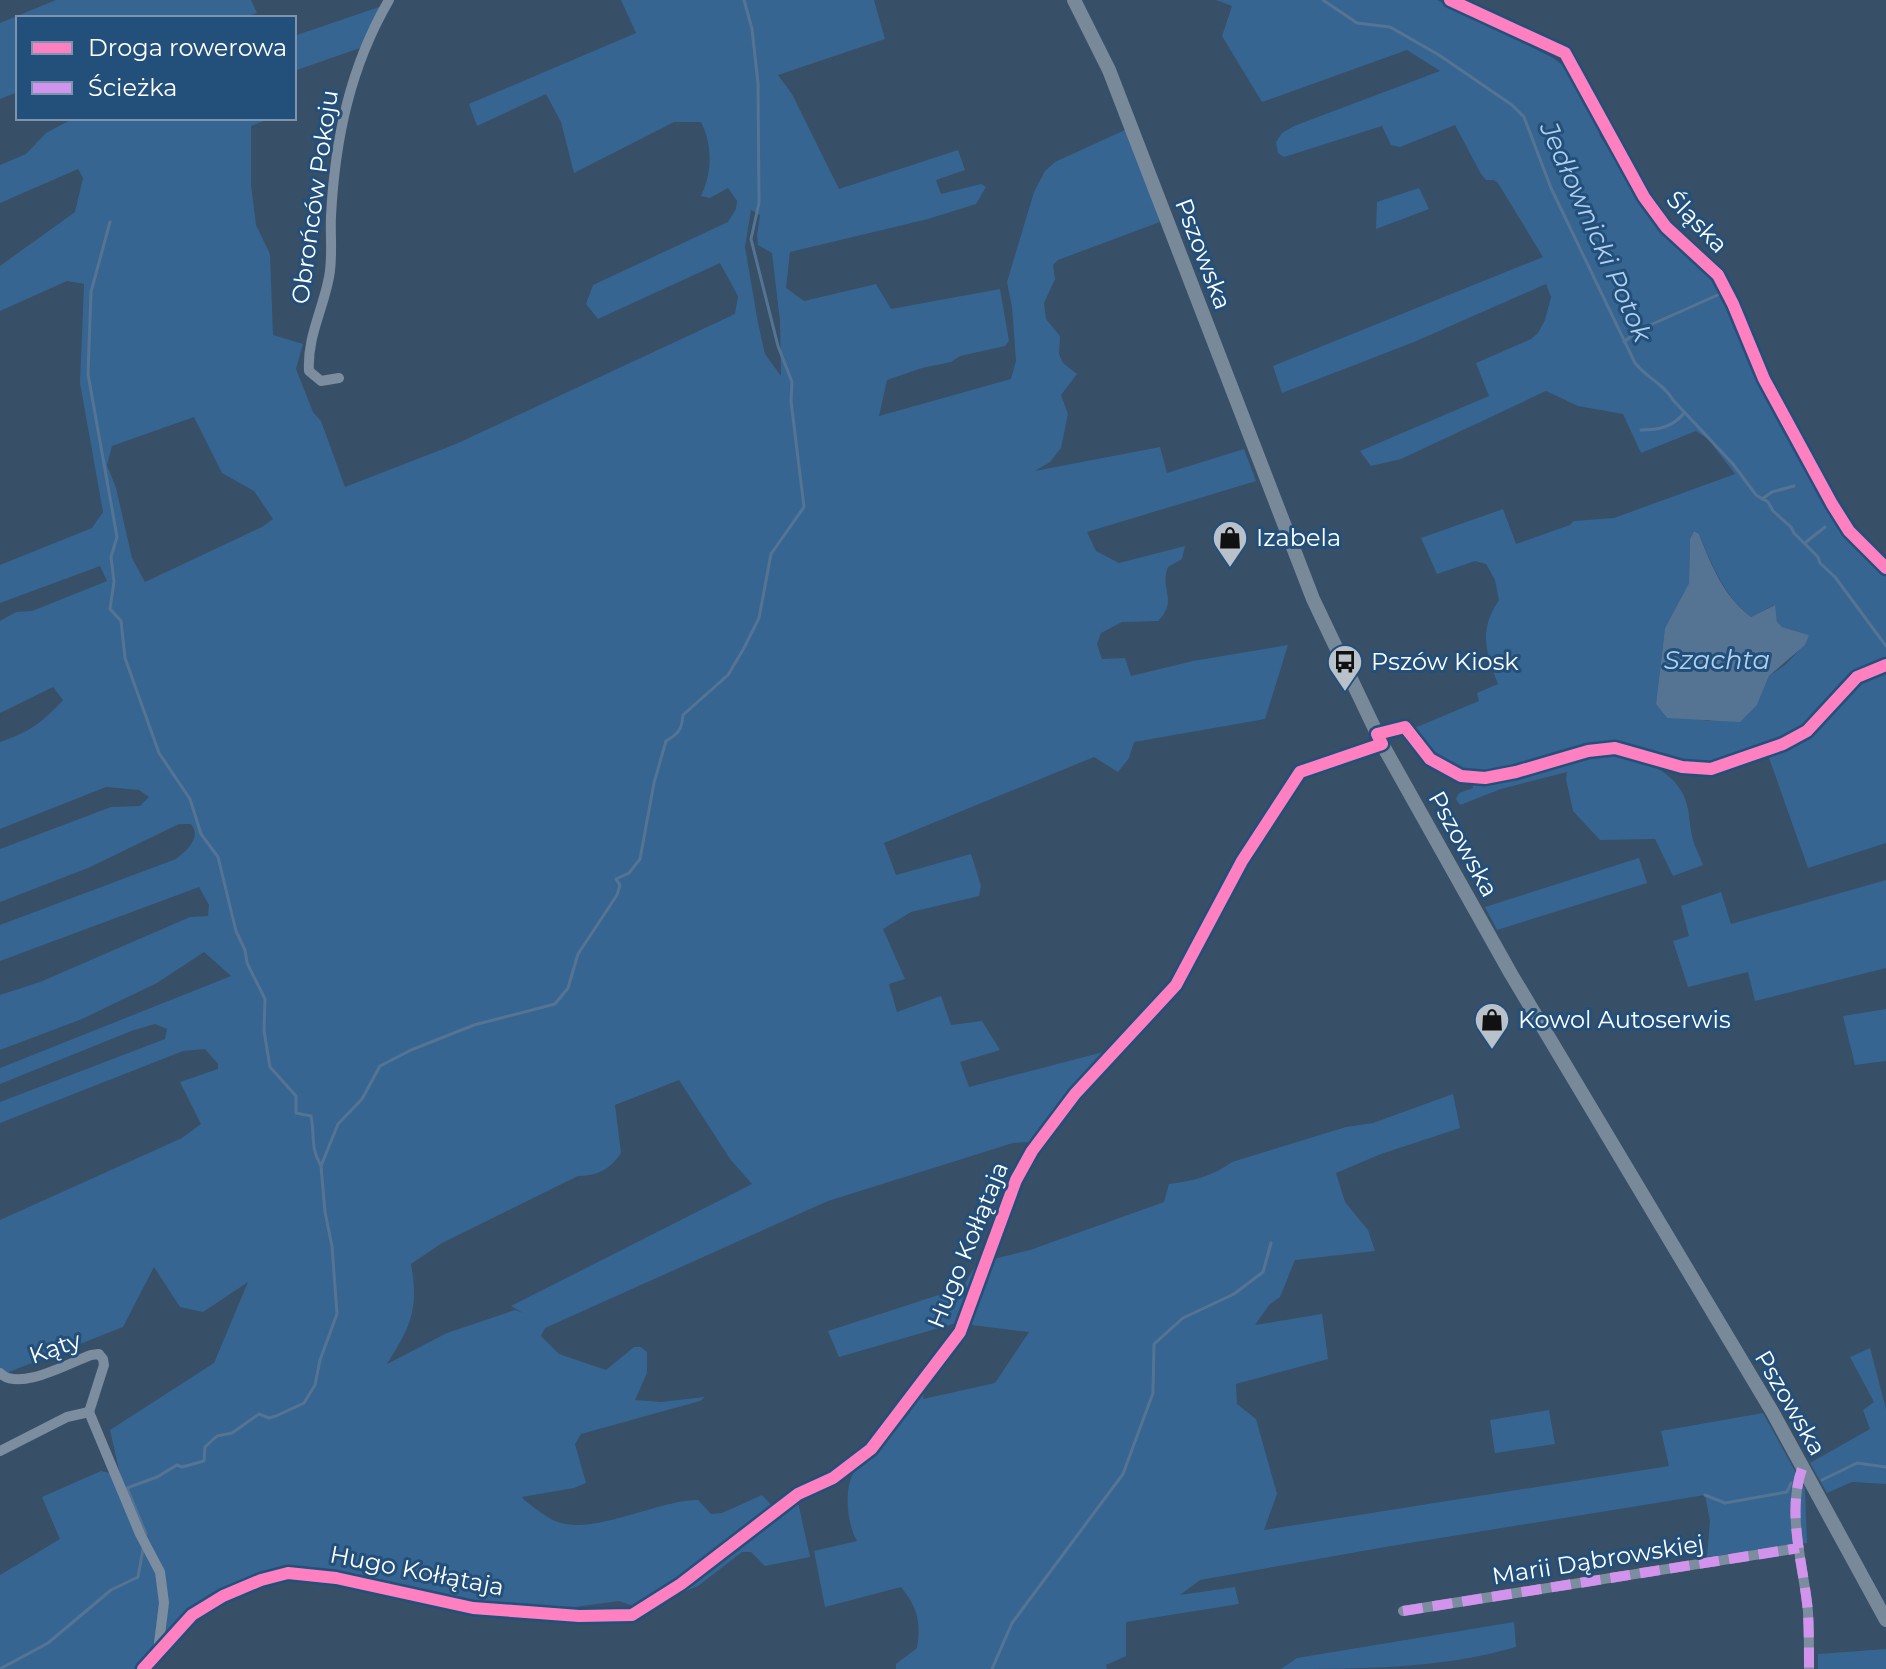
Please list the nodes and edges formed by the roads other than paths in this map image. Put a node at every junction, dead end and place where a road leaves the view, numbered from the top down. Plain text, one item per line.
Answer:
1 (389, 0) edge
2 (1074, 0) edge
3 (1450, 0) edge
4 (339, 378) dead end
5 (1886, 568) edge
6 (1382, 744) junction
7 (0, 1373) edge
8 (89, 1412) junction
9 (0, 1451) edge
10 (1802, 1469) junction
11 (1799, 1548) junction
12 (1403, 1611) dead end
13 (1886, 1620) edge
14 (158, 1651) junction
15 (143, 1669) edge
16 (1809, 1669) edge

1 - 4 street, Obrońców Pokoju
2 - 6 main road, Pszowska
3 - 5 street, Śląska
6 - 10 main road, Pszowska
6 - 14 street, Hugo Kołłątaja
7 - 8 street, Kąty
8 - 9 street
8 - 14 street
10 - 11 street
10 - 13 main road, Pszowska
11 - 12 street, Marii Dąbrowskiej
11 - 16 street
14 - 15 street, Hugo Kołłątaja

